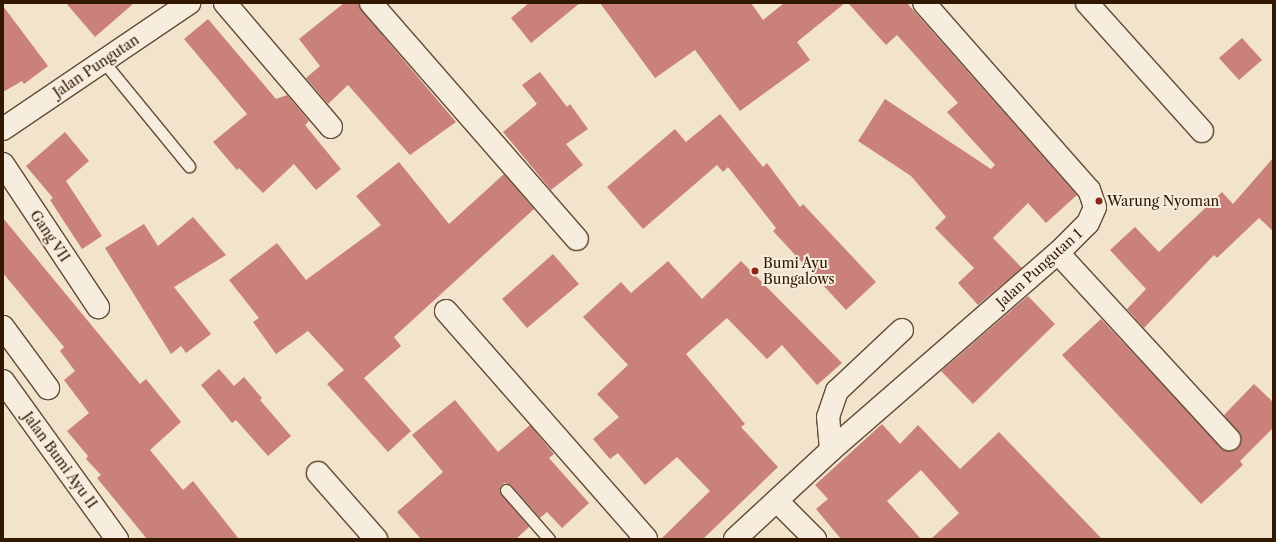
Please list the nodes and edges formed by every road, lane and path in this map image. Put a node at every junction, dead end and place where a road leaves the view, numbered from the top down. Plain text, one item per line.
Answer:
1 (189, 3) edge
2 (225, 3) edge
3 (371, 3) edge
4 (924, 3) edge
5 (1087, 3) edge
6 (103, 60) junction
7 (331, 127) dead end
8 (3, 129) edge
9 (1202, 131) dead end
10 (3, 164) edge
11 (189, 166) dead end
12 (577, 239) dead end
13 (1058, 253) junction
14 (98, 307) dead end
15 (446, 311) dead end
16 (3, 327) edge
17 (902, 330) dead end
18 (3, 381) edge
19 (48, 388) dead end
20 (1229, 440) dead end
21 (831, 450) junction
22 (318, 472) dead end
23 (506, 490) dead end
24 (777, 501) junction
25 (117, 539) edge
26 (376, 539) edge
27 (549, 539) edge
28 (646, 539) edge
29 (735, 539) edge
30 (815, 539) edge

1 - 6 street, Jalan Pungutan
2 - 7 street
3 - 12 street
4 - 13 street, Jalan Pungutan 1
5 - 9 street
6 - 8 street, Jalan Pungutan
6 - 11 lane
10 - 14 street, Gang VII
13 - 20 street
13 - 21 street, Jalan Pungutan 1
15 - 28 street
16 - 19 street
17 - 21 street
18 - 25 street, Jalan Bumi Ayu II
21 - 24 street, Jalan Pungutan 1
22 - 26 street
23 - 27 lane
24 - 29 street, Jalan Pungutan 1
24 - 30 street

